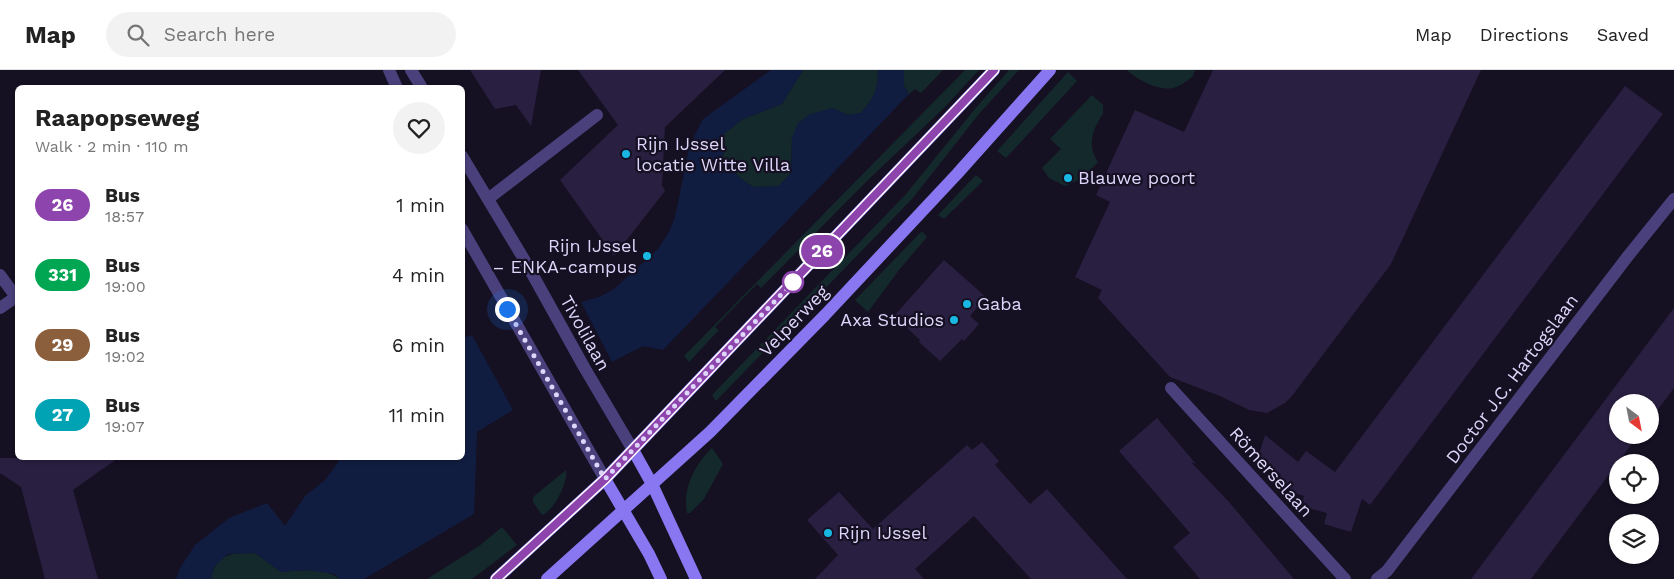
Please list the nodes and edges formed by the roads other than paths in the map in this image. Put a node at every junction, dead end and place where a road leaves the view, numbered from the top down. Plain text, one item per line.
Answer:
1 (389, 70) edge
2 (411, 70) edge
3 (994, 70) edge
4 (1050, 70) edge
5 (396, 85) edge
6 (420, 85) edge
7 (597, 115) dead end
8 (465, 161) edge
9 (488, 199) junction
10 (1674, 199) edge
11 (465, 234) edge
12 (0, 275) edge
13 (15, 296) edge
14 (15, 298) edge
15 (0, 308) edge
16 (1171, 388) dead end
17 (632, 450) junction
18 (605, 479) junction
19 (652, 484) junction
20 (623, 510) junction
21 (496, 579) edge
22 (547, 579) edge
23 (661, 579) edge
24 (696, 579) edge
25 (1345, 579) edge
26 (1377, 579) edge

1 - 5 street
2 - 6 street
3 - 17 main road, Velperweg
4 - 19 main road, Velperweg
7 - 9 street
8 - 9 street, Tivolilaan
9 - 17 street, Tivolilaan
10 - 26 street, Doctor J.C. Hartogslaan
11 - 18 street
12 - 13 street
14 - 15 street
16 - 25 street, Römerselaan
17 - 18 main road, Velperweg
17 - 19 main road
18 - 20 main road
18 - 21 main road, Velperweg
19 - 20 main road, Velperweg
19 - 24 main road
20 - 22 main road, Velperweg
20 - 23 main road

